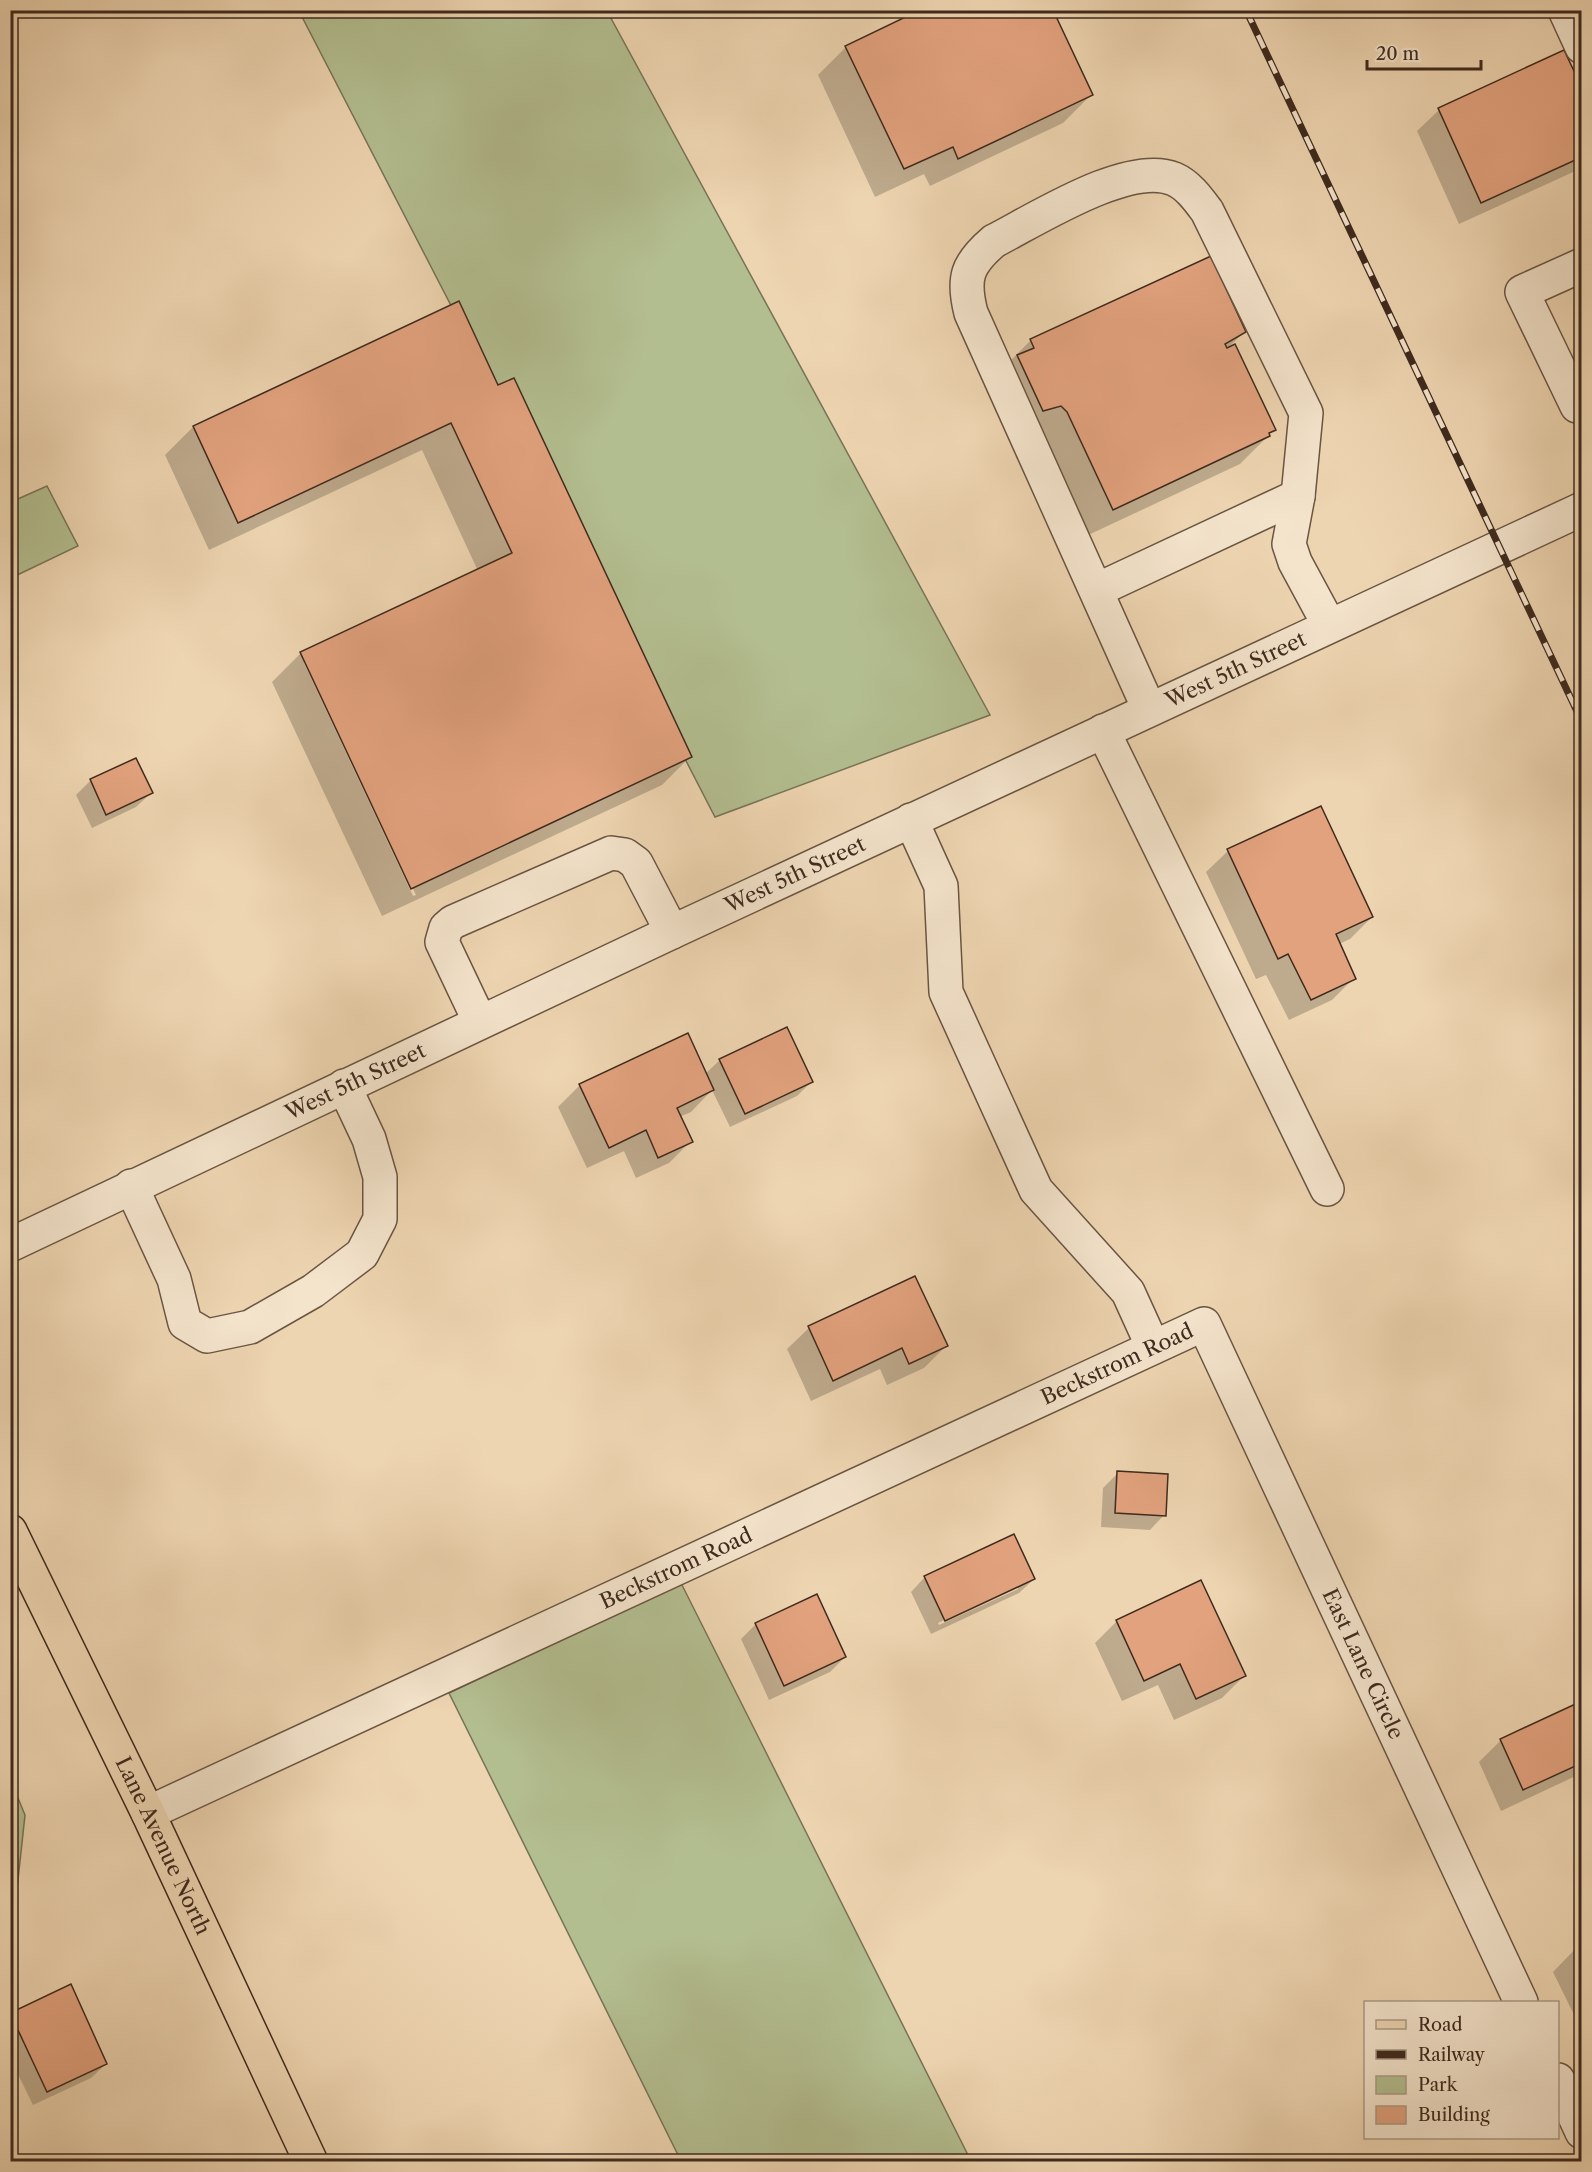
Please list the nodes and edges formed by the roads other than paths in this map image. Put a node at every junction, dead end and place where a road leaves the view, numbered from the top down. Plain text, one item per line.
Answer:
1 (1565, 10) edge
2 (1581, 47) edge
3 (1581, 265) edge
4 (1577, 405) dead end
5 (1298, 496) junction
6 (1581, 509) edge
7 (1097, 590) junction
8 (1329, 625) junction
9 (1149, 709) junction
10 (1103, 730) junction
11 (911, 820) junction
12 (672, 932) junction
13 (480, 1022) junction
14 (344, 1086) junction
15 (131, 1186) junction
16 (1327, 1189) dead end
17 (10, 1245) edge
18 (1204, 1324) joint
19 (1153, 1347) junction
20 (10, 1531) edge
21 (148, 1812) junction
22 (1521, 2001) edge
23 (1559, 2084) edge
24 (1581, 2132) edge
25 (311, 2162) edge

1 - 2 street
3 - 4 street
5 - 7 street
5 - 7 street
5 - 8 street
6 - 8 street, West 5th Street
7 - 9 street
8 - 9 street, West 5th Street
9 - 10 street, West 5th Street
10 - 11 street, West 5th Street
10 - 16 street
11 - 12 street, West 5th Street
11 - 19 street
12 - 13 street, West 5th Street
12 - 13 street
13 - 14 street, West 5th Street
14 - 15 street, West 5th Street
14 - 15 street
15 - 17 street, West 5th Street
18 - 19 street, Beckstrom Road
18 - 22 street, East Lane Circle
19 - 21 street, Beckstrom Road
20 - 21 main road, Lane Avenue North
21 - 25 main road, Lane Avenue North
23 - 24 street

